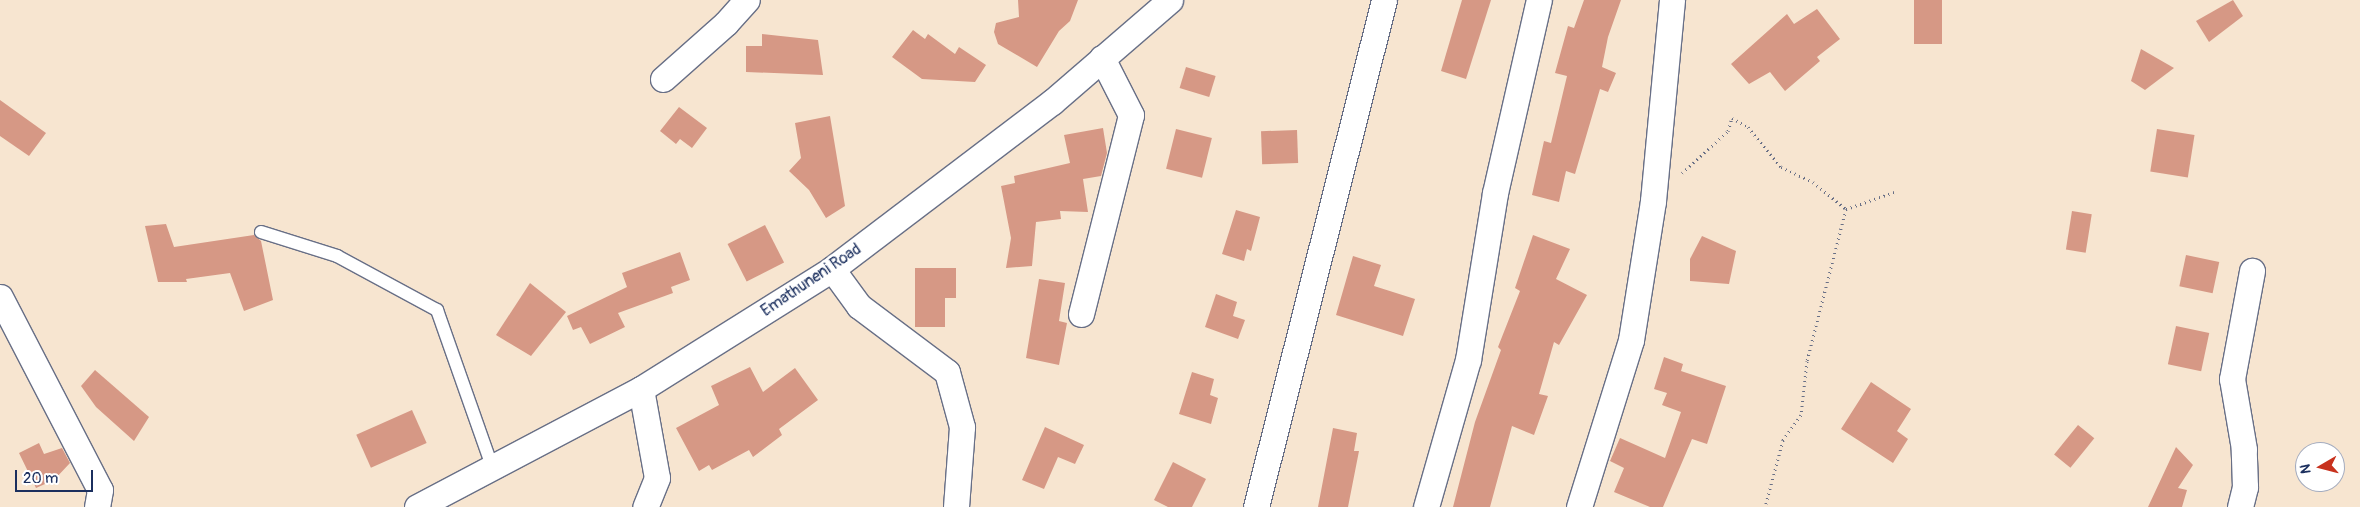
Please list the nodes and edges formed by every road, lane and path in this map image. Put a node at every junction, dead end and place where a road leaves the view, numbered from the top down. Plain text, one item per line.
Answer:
1 (747, 0) edge
2 (1170, 0) edge
3 (1384, 0) edge
4 (1540, 0) edge
5 (1672, 0) edge
6 (1102, 58) junction
7 (663, 79) dead end
8 (1897, 191) dead end
9 (1653, 201) junction
10 (1846, 209) junction
11 (261, 232) dead end
12 (832, 269) junction
13 (2252, 271) dead end
14 (0, 297) edge
15 (1081, 314) dead end
16 (641, 388) junction
17 (492, 466) junction
18 (97, 507) edge
19 (417, 507) edge
20 (645, 507) edge
21 (956, 507) edge
22 (1256, 507) edge
23 (1426, 507) edge
24 (1579, 507) edge
25 (1765, 507) edge
26 (2240, 507) edge

1 - 7 street
2 - 6 street, Emathuneni Road
3 - 22 street
4 - 23 street
5 - 9 street
6 - 12 street, Emathuneni Road
6 - 15 street
8 - 10 path
9 - 10 path
9 - 24 street
10 - 25 path
11 - 17 lane
12 - 16 street, Emathuneni Road
12 - 21 street
13 - 26 street
14 - 18 street
16 - 17 street, Emathuneni Road
16 - 20 street
17 - 19 street, Emathuneni Road

